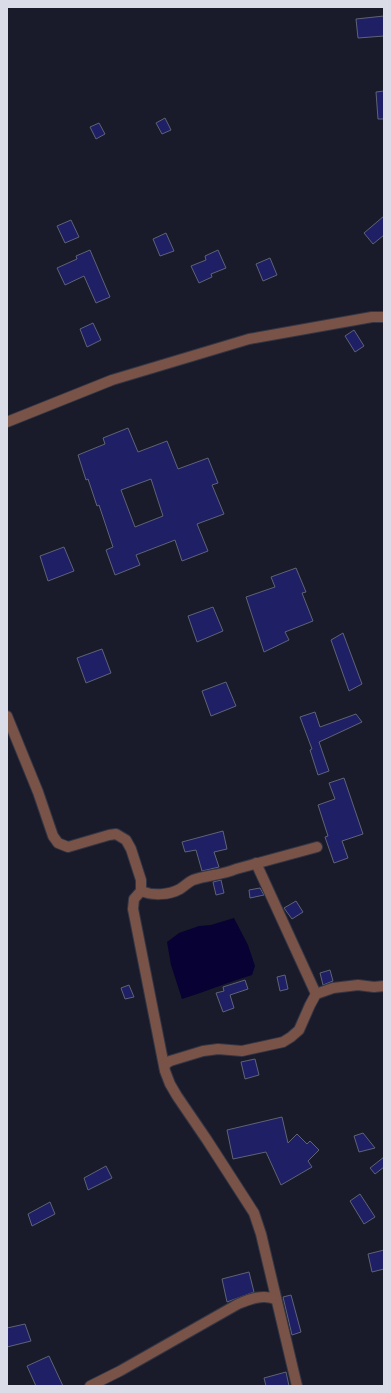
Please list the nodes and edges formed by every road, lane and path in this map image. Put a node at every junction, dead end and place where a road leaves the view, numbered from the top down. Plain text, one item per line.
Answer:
1 (384, 317) edge
2 (7, 422) edge
3 (7, 716) edge
4 (317, 847) dead end
5 (256, 863) junction
6 (141, 891) junction
7 (384, 986) edge
8 (316, 994) junction
9 (164, 1064) junction
10 (275, 1299) junction
11 (90, 1386) edge
12 (297, 1386) edge

1 - 2 street
3 - 6 street
4 - 5 street
5 - 6 street
5 - 8 street
6 - 9 street
7 - 8 street
8 - 9 street
9 - 10 street
10 - 11 street
10 - 12 street

